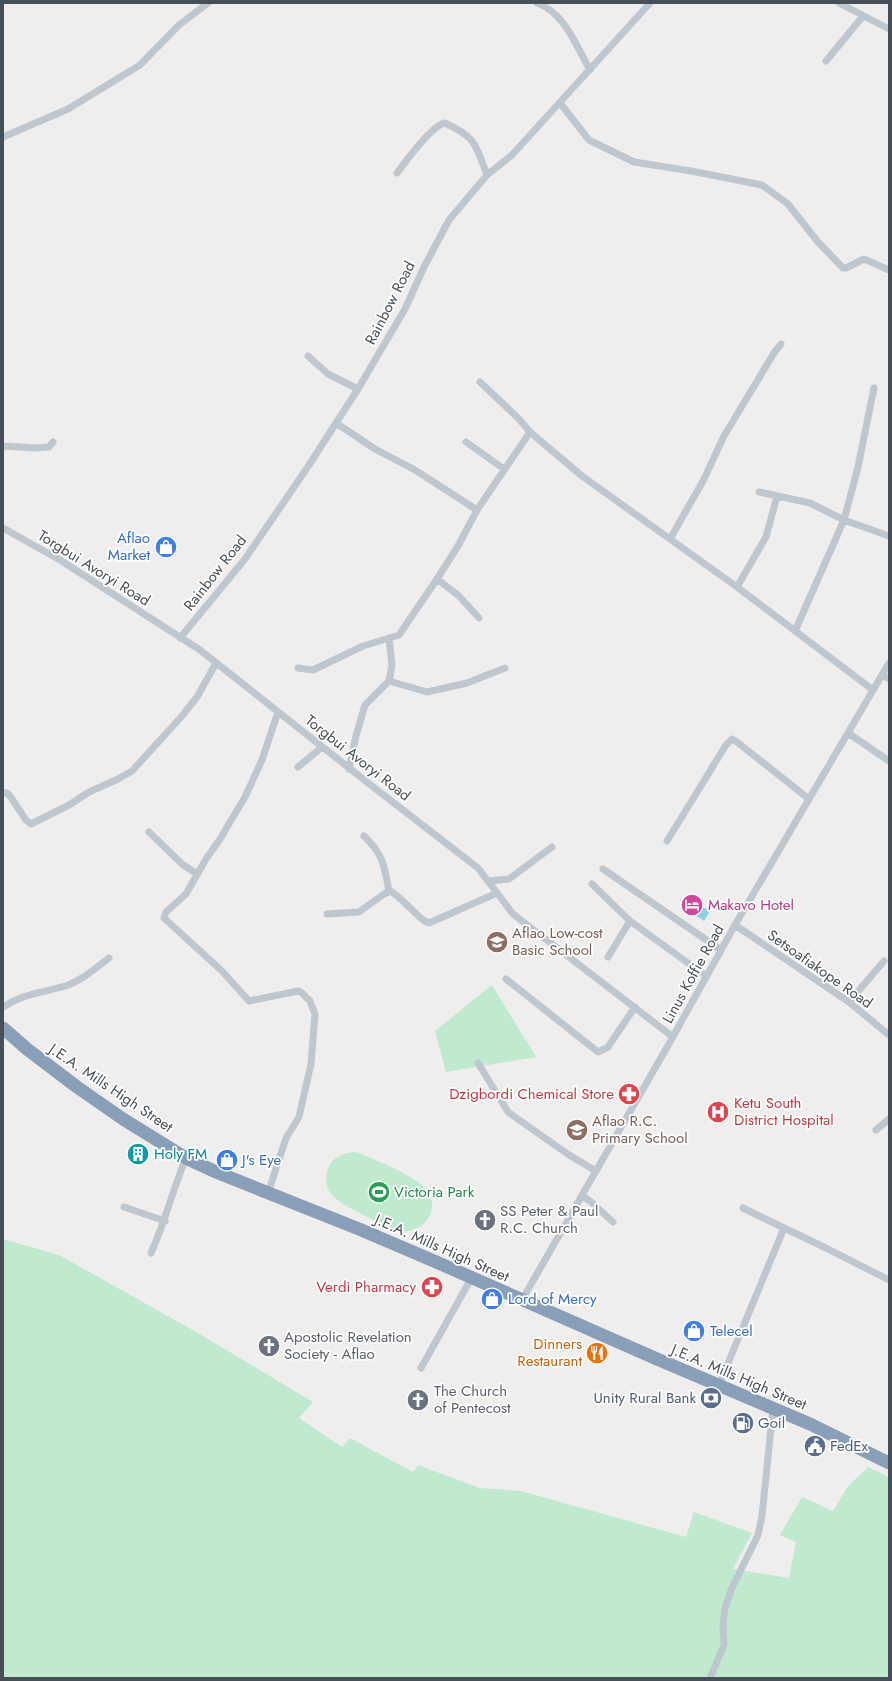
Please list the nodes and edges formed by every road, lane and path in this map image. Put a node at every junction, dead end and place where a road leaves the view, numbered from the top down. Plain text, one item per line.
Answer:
1 (208, 3) edge
2 (537, 3) edge
3 (650, 3) edge
4 (839, 3) edge
5 (863, 16) junction
6 (889, 28) edge
7 (826, 61) dead end
8 (590, 70) junction
9 (560, 103) junction
10 (3, 137) edge
11 (397, 173) dead end
12 (487, 175) junction
13 (889, 270) edge
14 (781, 344) dead end
15 (308, 356) dead end
16 (480, 382) dead end
17 (874, 388) dead end
18 (358, 389) junction
19 (336, 423) junction
20 (530, 432) junction
21 (54, 442) dead end
22 (466, 442) dead end
23 (3, 446) edge
24 (504, 470) junction
25 (759, 492) dead end
26 (777, 496) junction
27 (477, 510) junction
28 (844, 520) junction
29 (3, 528) edge
30 (889, 536) edge
31 (670, 539) junction
32 (437, 579) junction
33 (737, 587) junction
34 (479, 618) dead end
35 (795, 631) junction
36 (180, 638) junction
37 (389, 638) junction
38 (216, 663) junction
39 (889, 663) edge
40 (298, 668) dead end
41 (505, 668) dead end
42 (882, 675) junction
43 (889, 680) edge
44 (389, 681) junction
45 (873, 690) junction
46 (278, 712) junction
47 (848, 733) junction
48 (322, 747) junction
49 (889, 761) edge
50 (298, 767) dead end
51 (349, 769) junction
52 (3, 793) edge
53 (810, 799) junction
54 (148, 832) dead end
55 (364, 836) dead end
56 (667, 841) dead end
57 (552, 847) dead end
58 (603, 869) dead end
59 (197, 874) junction
60 (488, 881) junction
61 (592, 884) dead end
62 (389, 891) junction
63 (498, 893) junction
64 (327, 914) dead end
65 (630, 921) junction
66 (735, 925) junction
67 (721, 950) junction
68 (608, 956) dead end
69 (109, 958) dead end
70 (884, 961) dead end
71 (706, 976) junction
72 (506, 979) dead end
73 (849, 1002) junction
74 (3, 1007) edge
75 (635, 1008) junction
76 (3, 1028) edge
77 (889, 1035) edge
78 (673, 1036) junction
79 (478, 1063) dead end
80 (889, 1119) edge
81 (876, 1130) dead end
82 (186, 1158) junction
83 (596, 1171) junction
84 (268, 1193) junction
85 (582, 1196) junction
86 (124, 1207) dead end
87 (743, 1208) dead end
88 (165, 1221) junction
89 (613, 1222) dead end
90 (784, 1228) junction
91 (151, 1253) dead end
92 (472, 1277) junction
93 (889, 1280) edge
94 (522, 1300) junction
95 (421, 1368) dead end
96 (719, 1385) junction
97 (773, 1408) junction
98 (889, 1463) edge
99 (710, 1678) edge

1 - 10 street
2 - 8 street
3 - 8 street, Rainbow Road
4 - 5 street
5 - 6 street
5 - 7 street
8 - 9 street, Rainbow Road
9 - 12 street, Rainbow Road
9 - 13 street
11 - 12 street
12 - 18 street, Rainbow Road
14 - 31 street
15 - 18 street
16 - 20 street
17 - 28 street
18 - 19 street, Rainbow Road
19 - 27 street
19 - 36 street, Rainbow Road
20 - 24 street
20 - 31 street
21 - 23 street
22 - 24 street
24 - 27 street
25 - 26 street
26 - 28 street
26 - 33 street
27 - 32 street
28 - 30 street
28 - 35 street
29 - 36 street, Torgbui Avoryi Road
31 - 33 street
32 - 34 street
32 - 37 street
33 - 35 street
35 - 45 street
36 - 38 street, Torgbui Avoryi Road
37 - 40 street
37 - 44 street
38 - 46 street, Torgbui Avoryi Road
38 - 52 street
39 - 42 street, Linus Koffie Road
41 - 44 street
42 - 43 street
42 - 45 street, Linus Koffie Road
44 - 51 street
45 - 47 street, Linus Koffie Road
46 - 48 street, Torgbui Avoryi Road
46 - 59 street
47 - 49 street
47 - 53 street, Linus Koffie Road
48 - 50 street
48 - 51 street, Torgbui Avoryi Road
51 - 60 street, Torgbui Avoryi Road
53 - 56 street
53 - 66 street, Linus Koffie Road
54 - 59 street
55 - 62 street
57 - 60 street
58 - 67 street
59 - 84 street
60 - 63 street, Torgbui Avoryi Road
61 - 65 street
62 - 63 street
62 - 64 street
63 - 75 street, Torgbui Avoryi Road
65 - 68 street
65 - 71 street
66 - 67 street, Linus Koffie Road
66 - 73 street, Setsoafiakope Road
67 - 71 street, Linus Koffie Road
69 - 74 street
70 - 73 street
71 - 78 street, Linus Koffie Road
72 - 75 street
73 - 77 street, Setsoafiakope Road
75 - 78 street, Torgbui Avoryi Road
76 - 82 highway, J.E.A. Mills High Street
78 - 83 street, Linus Koffie Road
79 - 83 street
80 - 81 street
82 - 84 highway, J.E.A. Mills High Street
82 - 88 street
83 - 85 street, Linus Koffie Road
84 - 92 highway, J.E.A. Mills High Street
85 - 89 street
85 - 94 street, Linus Koffie Road
86 - 88 street
87 - 90 street
88 - 91 street
90 - 93 street
90 - 96 street
92 - 94 highway, J.E.A. Mills High Street
92 - 95 street
94 - 96 highway, J.E.A. Mills High Street
96 - 97 highway, J.E.A. Mills High Street
97 - 98 highway, J.E.A. Mills High Street
97 - 99 street

